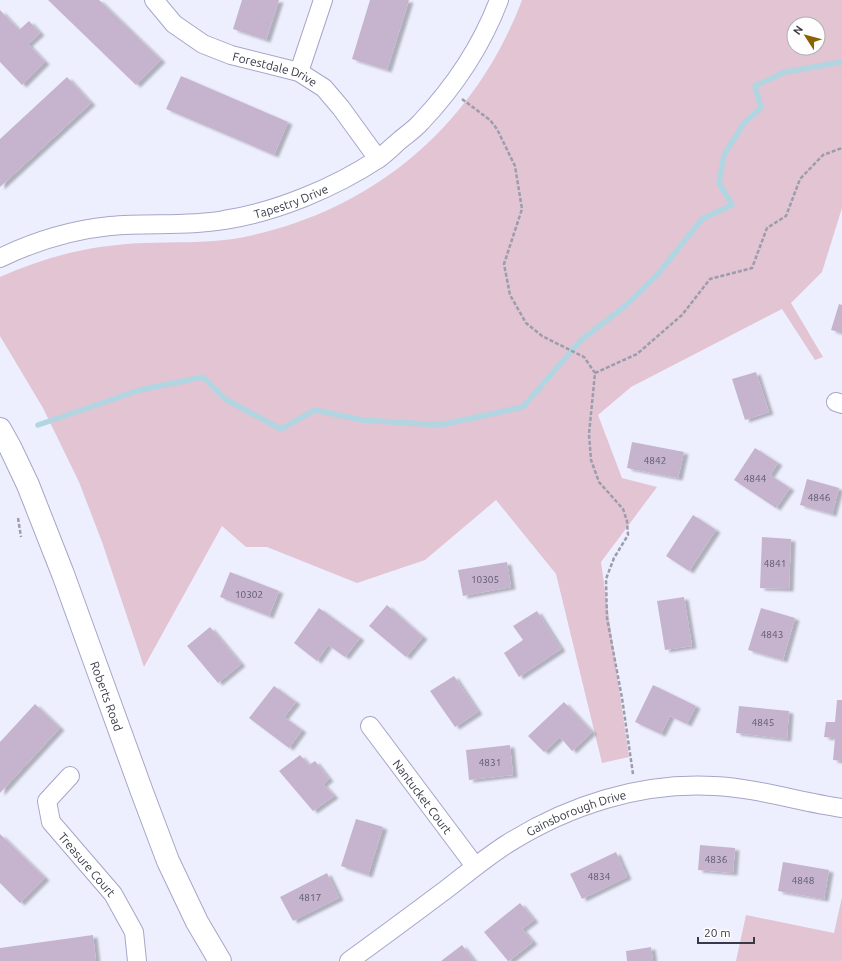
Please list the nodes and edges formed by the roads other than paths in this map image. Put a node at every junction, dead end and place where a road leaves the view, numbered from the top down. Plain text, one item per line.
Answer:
1 (154, 0) edge
2 (323, 0) edge
3 (499, 0) edge
4 (299, 72) junction
5 (378, 159) junction
6 (0, 258) edge
7 (0, 429) edge
8 (370, 726) dead end
9 (70, 776) dead end
10 (842, 808) edge
11 (476, 866) junction
12 (137, 961) edge
13 (220, 961) edge
14 (349, 961) edge

1 - 4 street, Forestdale Drive
2 - 4 street
3 - 5 street, Tapestry Drive
4 - 5 street, Forestdale Drive
5 - 6 street, Tapestry Drive
7 - 13 main road, Roberts Road
8 - 11 street, Nantucket Court
9 - 12 street, Treasure Court
10 - 11 street, Gainsborough Drive
11 - 14 street, Gainsborough Drive

